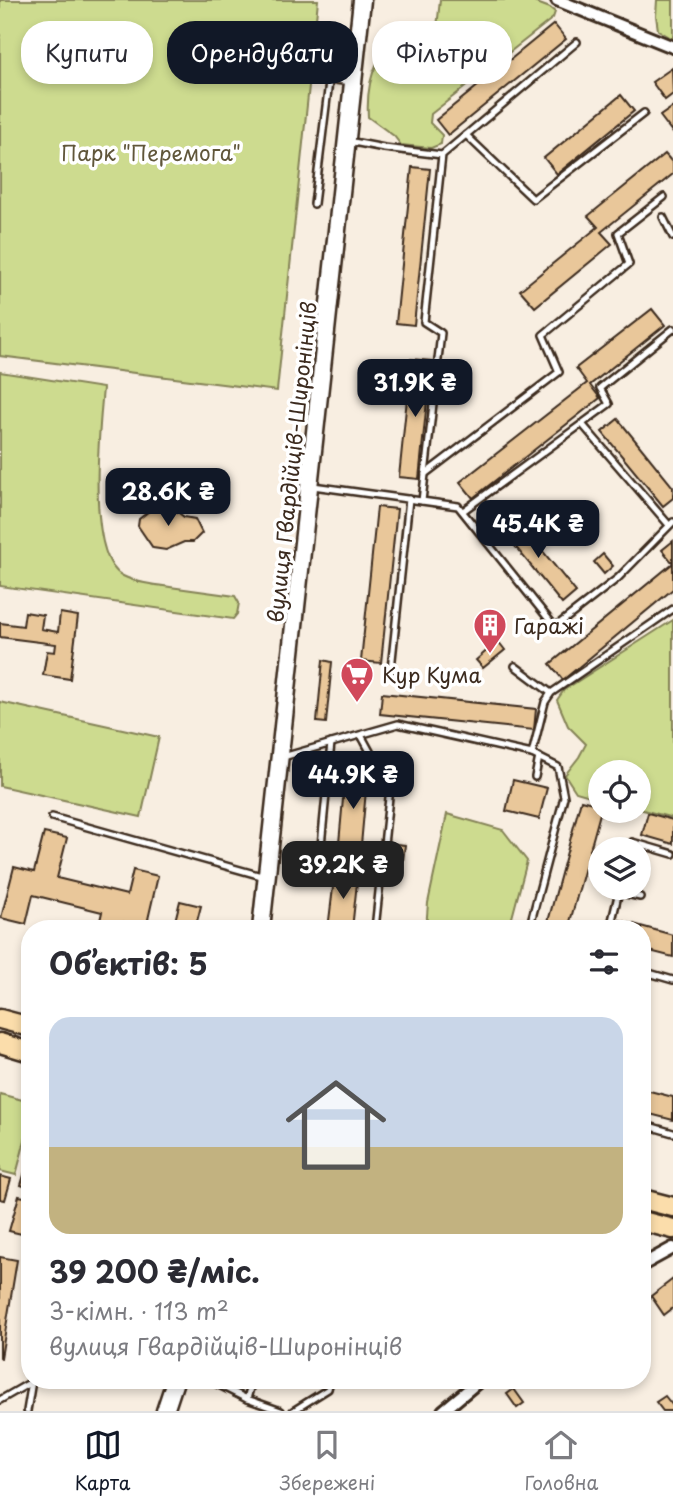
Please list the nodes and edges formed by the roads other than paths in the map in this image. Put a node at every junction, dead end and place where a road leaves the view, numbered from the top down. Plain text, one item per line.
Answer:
1 (362, 0) edge
2 (557, 0) edge
3 (358, 36) edge
4 (577, 42) dead end
5 (673, 47) edge
6 (328, 84) edge
7 (353, 84) edge
8 (644, 113) dead end
9 (466, 135) junction
10 (347, 141) junction
11 (442, 155) junction
12 (664, 197) dead end
13 (314, 204) dead end
14 (663, 217) dead end
15 (673, 237) edge
16 (673, 330) edge
17 (582, 424) junction
18 (425, 474) junction
19 (310, 486) junction
20 (409, 499) junction
21 (422, 501) junction
22 (463, 511) junction
23 (671, 524) edge
24 (673, 609) edge
25 (515, 666) dead end
26 (391, 669) dead end
27 (551, 693) junction
28 (361, 735) junction
29 (331, 743) junction
30 (532, 754) junction
31 (539, 757) junction
32 (279, 758) junction
33 (535, 777) dead end
34 (52, 817) dead end
35 (651, 848) edge
36 (673, 854) edge
37 (382, 864) junction
38 (266, 877) junction
39 (617, 900) edge
40 (262, 920) edge
41 (376, 920) edge
42 (530, 920) edge
43 (612, 920) edge
44 (651, 974) edge
45 (673, 980) edge
46 (0, 1019) edge
47 (21, 1025) edge
48 (0, 1043) edge
49 (21, 1049) edge
50 (651, 1127) edge
51 (673, 1133) edge
52 (651, 1201) edge
53 (673, 1207) edge
54 (651, 1223) edge
55 (673, 1229) edge
56 (673, 1248) edge
57 (651, 1260) edge
58 (21, 1388) edge
59 (31, 1389) edge
60 (172, 1389) edge
61 (227, 1389) edge
62 (250, 1389) edge
63 (328, 1389) edge
64 (469, 1389) edge
65 (247, 1399) junction
66 (0, 1400) edge
67 (27, 1411) edge
68 (165, 1411) edge
69 (281, 1411) edge
70 (293, 1411) edge
71 (443, 1411) edge

1 - 3 main road, вулиця Гвардійців-Широнінців
2 - 5 street
4 - 9 lane
6 - 13 lane
7 - 10 main road, вулиця Гвардійців-Широнінців
8 - 9 lane
9 - 11 lane
10 - 11 lane
10 - 19 main road, вулиця Гвардійців-Широнінців
11 - 18 lane
12 - 18 lane
14 - 15 lane
16 - 17 lane
17 - 22 lane
17 - 23 lane
18 - 21 lane
19 - 20 lane
19 - 32 main road, вулиця Гвардійців-Широнінців
20 - 21 lane
20 - 26 lane
21 - 22 lane
22 - 23 lane
24 - 27 lane
25 - 27 lane
27 - 30 lane
28 - 29 lane
28 - 30 lane
28 - 37 lane
29 - 32 lane
29 - 37 lane
30 - 31 lane
31 - 33 lane
31 - 42 lane
32 - 38 main road, вулиця Гвардійців-Широнінців
34 - 38 lane
35 - 36 lane
37 - 41 lane
38 - 40 main road, вулиця Гвардійців-Широнінців
39 - 43 lane
44 - 45 lane
46 - 47 main road
48 - 49 main road
50 - 51 lane
52 - 53 main road
54 - 55 main road
56 - 57 street
58 - 66 lane
59 - 67 lane
60 - 68 main road
61 - 65 lane
62 - 65 lane
63 - 70 lane
64 - 71 street
65 - 69 lane

